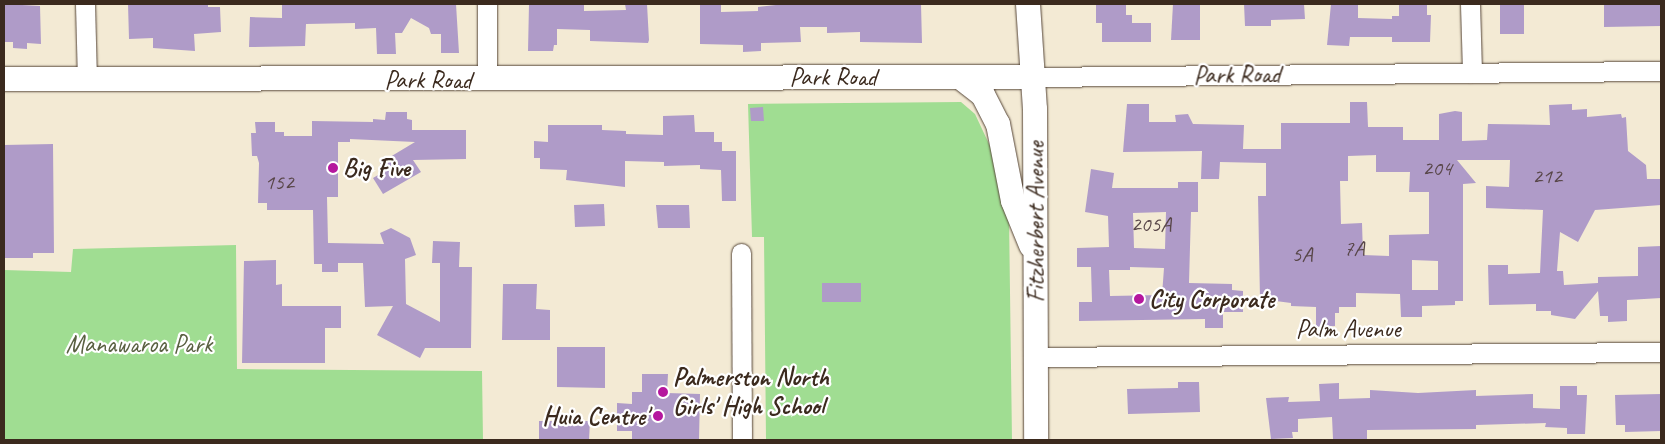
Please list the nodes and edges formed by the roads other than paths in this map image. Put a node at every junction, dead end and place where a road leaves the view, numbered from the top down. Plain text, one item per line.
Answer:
1 (85, 4) edge
2 (488, 4) edge
3 (1028, 4) edge
4 (1470, 4) edge
5 (1661, 71) edge
6 (1472, 73) junction
7 (960, 77) junction
8 (1031, 77) junction
9 (87, 78) junction
10 (4, 79) edge
11 (487, 79) junction
12 (741, 253) dead end
13 (1036, 256) junction
14 (1661, 352) edge
15 (1036, 357) junction
16 (742, 440) edge
17 (1036, 440) edge

1 - 9 street
2 - 11 street
3 - 8 main road, Fitzherbert Avenue
4 - 6 street
5 - 6 street, Park Road
6 - 8 street, Park Road
7 - 8 main road, Park Road
7 - 11 main road, Park Road
7 - 13 main road
8 - 13 main road, Fitzherbert Avenue
9 - 10 main road, Park Road
9 - 11 main road, Park Road
12 - 16 street
13 - 15 main road, Fitzherbert Avenue
14 - 15 street, Palm Avenue
15 - 17 main road, Fitzherbert Avenue

